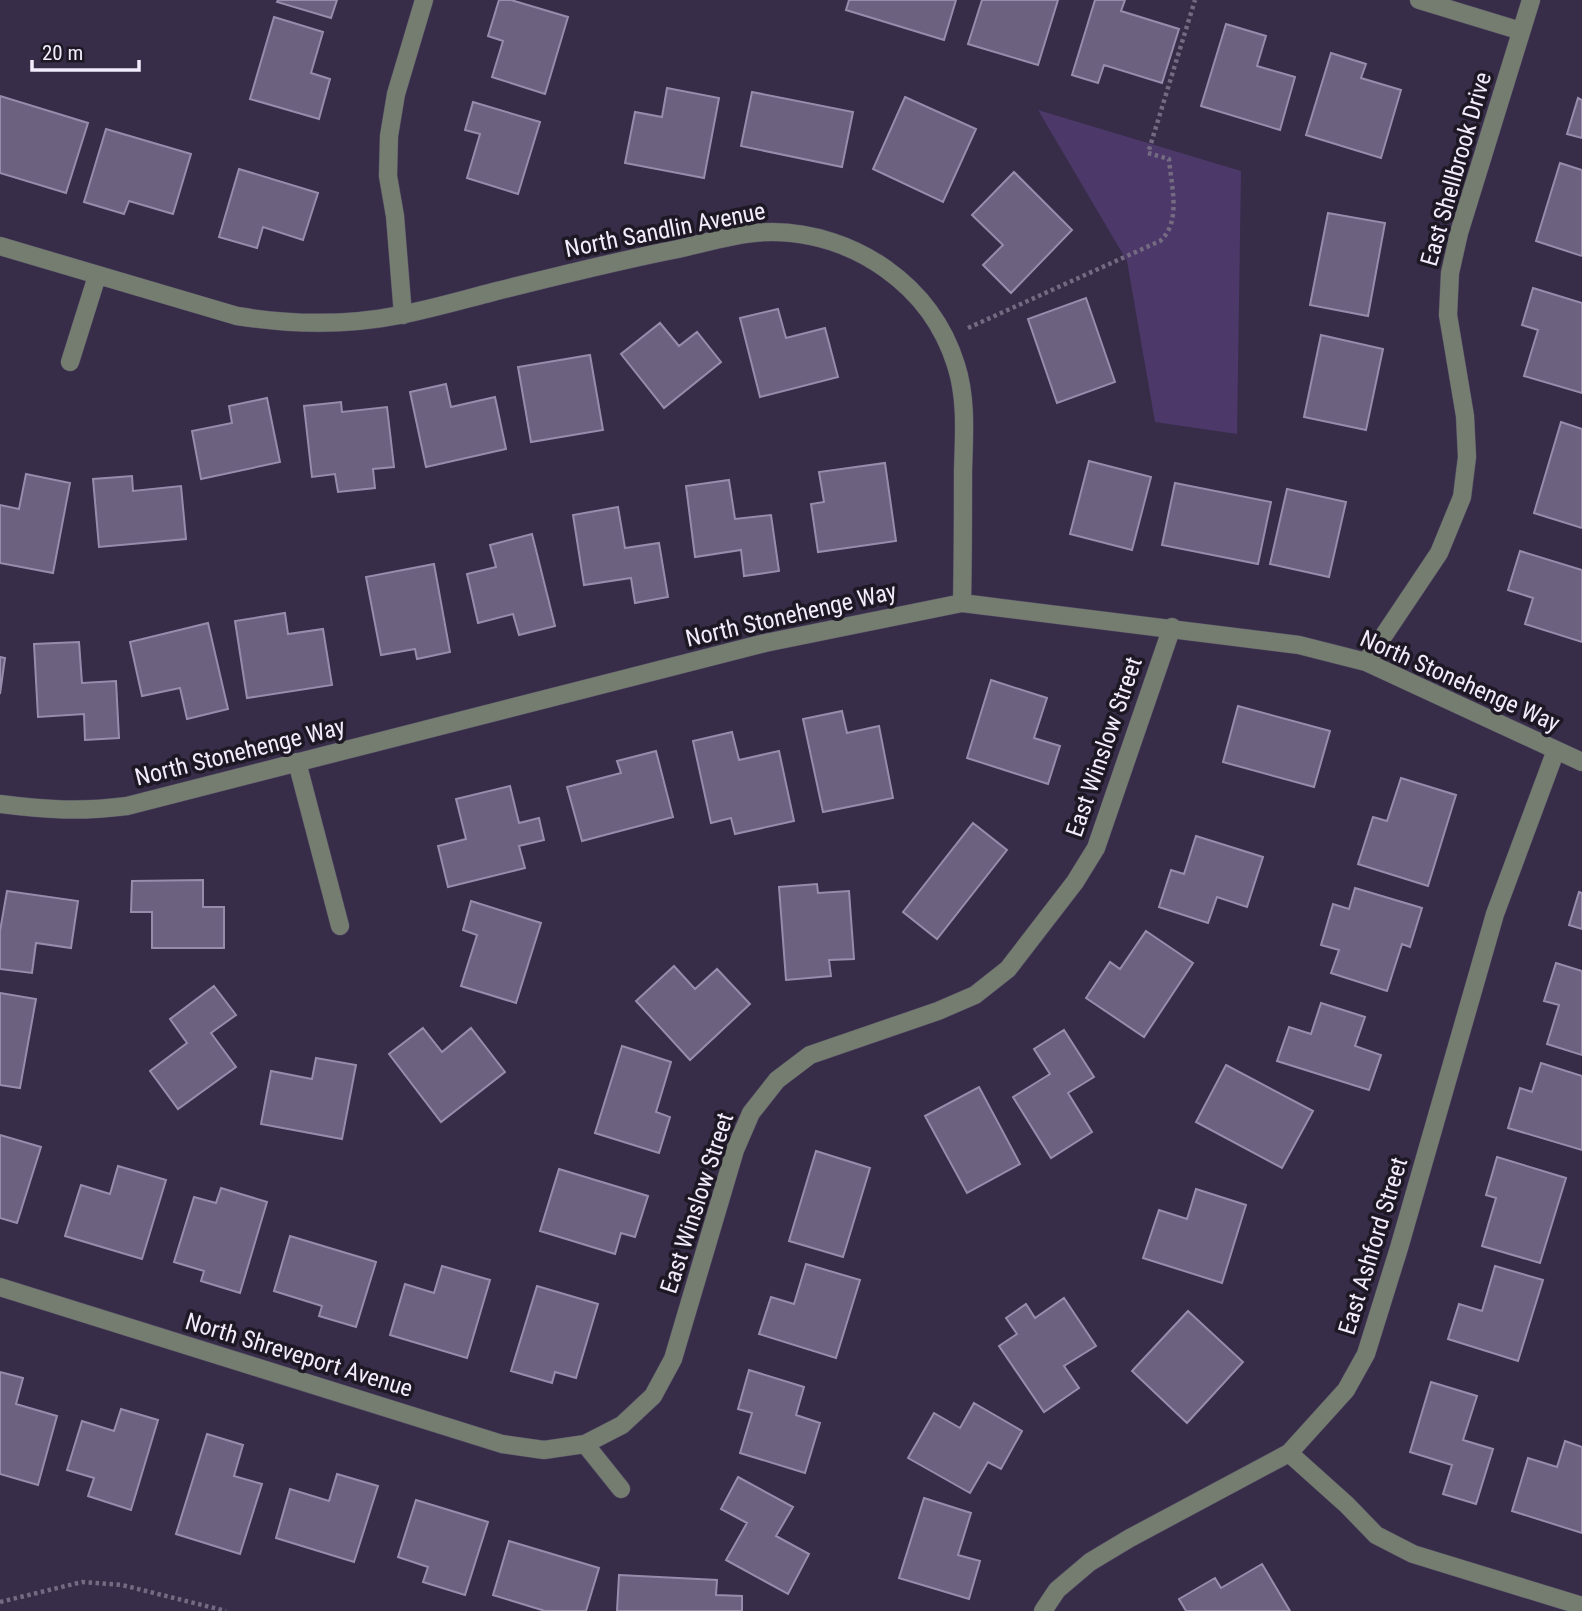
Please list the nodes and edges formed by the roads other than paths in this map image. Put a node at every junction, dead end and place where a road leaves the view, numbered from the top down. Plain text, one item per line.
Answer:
1 (424, 0) edge
2 (1419, 0) edge
3 (1531, 0) edge
4 (1521, 31) junction
5 (0, 247) edge
6 (97, 276) junction
7 (403, 315) junction
8 (70, 362) dead end
9 (962, 603) junction
10 (1172, 627) junction
11 (1366, 662) junction
12 (1556, 750) junction
13 (298, 762) junction
14 (1582, 762) edge
15 (0, 804) edge
16 (340, 926) dead end
17 (0, 1287) edge
18 (585, 1444) junction
19 (1289, 1453) junction
20 (621, 1489) dead end
21 (1582, 1606) edge
22 (1043, 1611) edge

1 - 7 street
2 - 4 street
3 - 4 street, East Shellbrook Drive
4 - 11 street, East Shellbrook Drive
5 - 6 street, North Sandlin Avenue
6 - 7 street, North Sandlin Avenue
6 - 8 street
7 - 9 street, North Sandlin Avenue
9 - 10 street, North Stonehenge Way
9 - 13 street, North Stonehenge Way
10 - 11 street, North Stonehenge Way
10 - 18 street, East Winslow Street
11 - 12 street, North Stonehenge Way
12 - 14 street, North Stonehenge Way
12 - 19 street, East Ashford Street
13 - 15 street, North Stonehenge Way
13 - 16 street
17 - 18 street, North Shreveport Avenue
18 - 20 street
19 - 21 street
19 - 22 street, East Ashford Street

